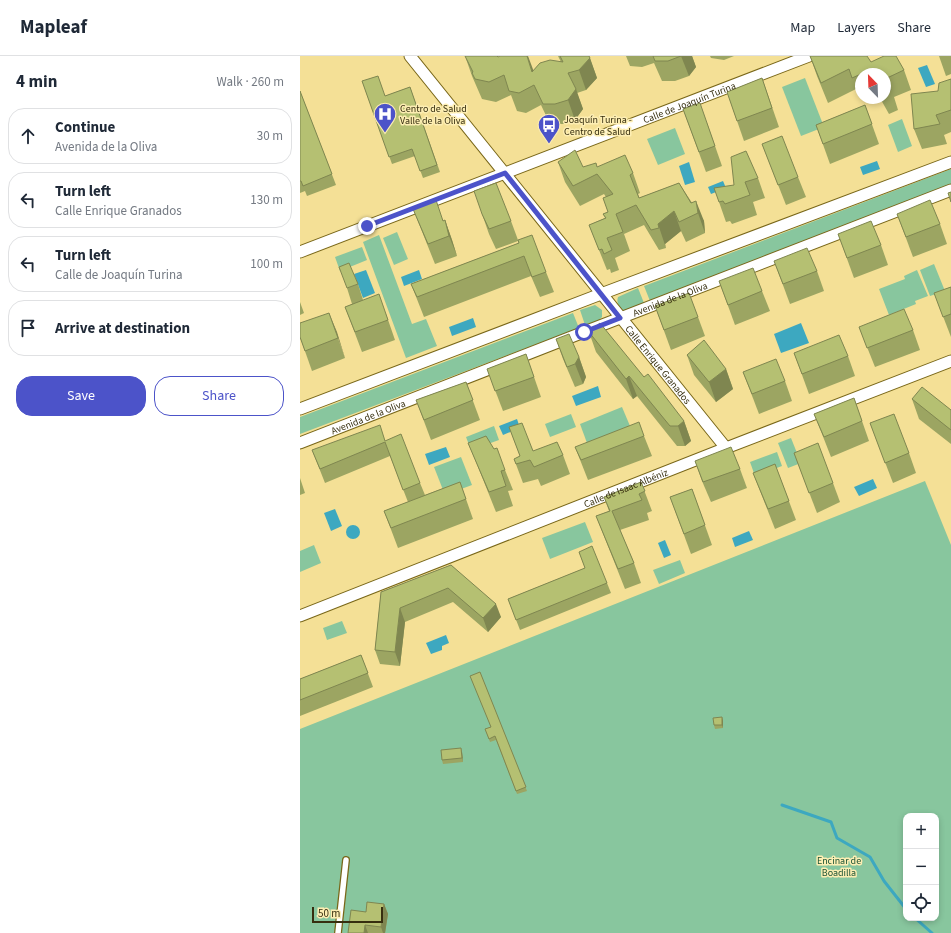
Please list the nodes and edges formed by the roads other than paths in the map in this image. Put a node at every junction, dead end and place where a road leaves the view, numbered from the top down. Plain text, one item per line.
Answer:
1 (410, 56) edge
2 (809, 56) edge
3 (951, 162) edge
4 (505, 173) junction
5 (951, 190) edge
6 (300, 252) edge
7 (601, 294) junction
8 (620, 318) junction
9 (951, 361) edge
10 (300, 409) edge
11 (300, 443) edge
12 (726, 448) junction
13 (300, 616) edge
14 (346, 860) dead end
15 (338, 933) edge

1 - 4 street, Calle Enrique Granados
2 - 4 street, Calle de Joaquín Turina
3 - 7 street
4 - 6 street, Calle de Joaquín Turina
4 - 7 street, Calle Enrique Granados
5 - 8 street, Avenida de la Oliva
7 - 8 street, Calle Enrique Granados
7 - 10 street
8 - 11 street, Avenida de la Oliva
8 - 12 street, Calle Enrique Granados
9 - 12 street, Calle de Isaac Albéniz
12 - 13 street, Calle de Isaac Albéniz
14 - 15 lane

